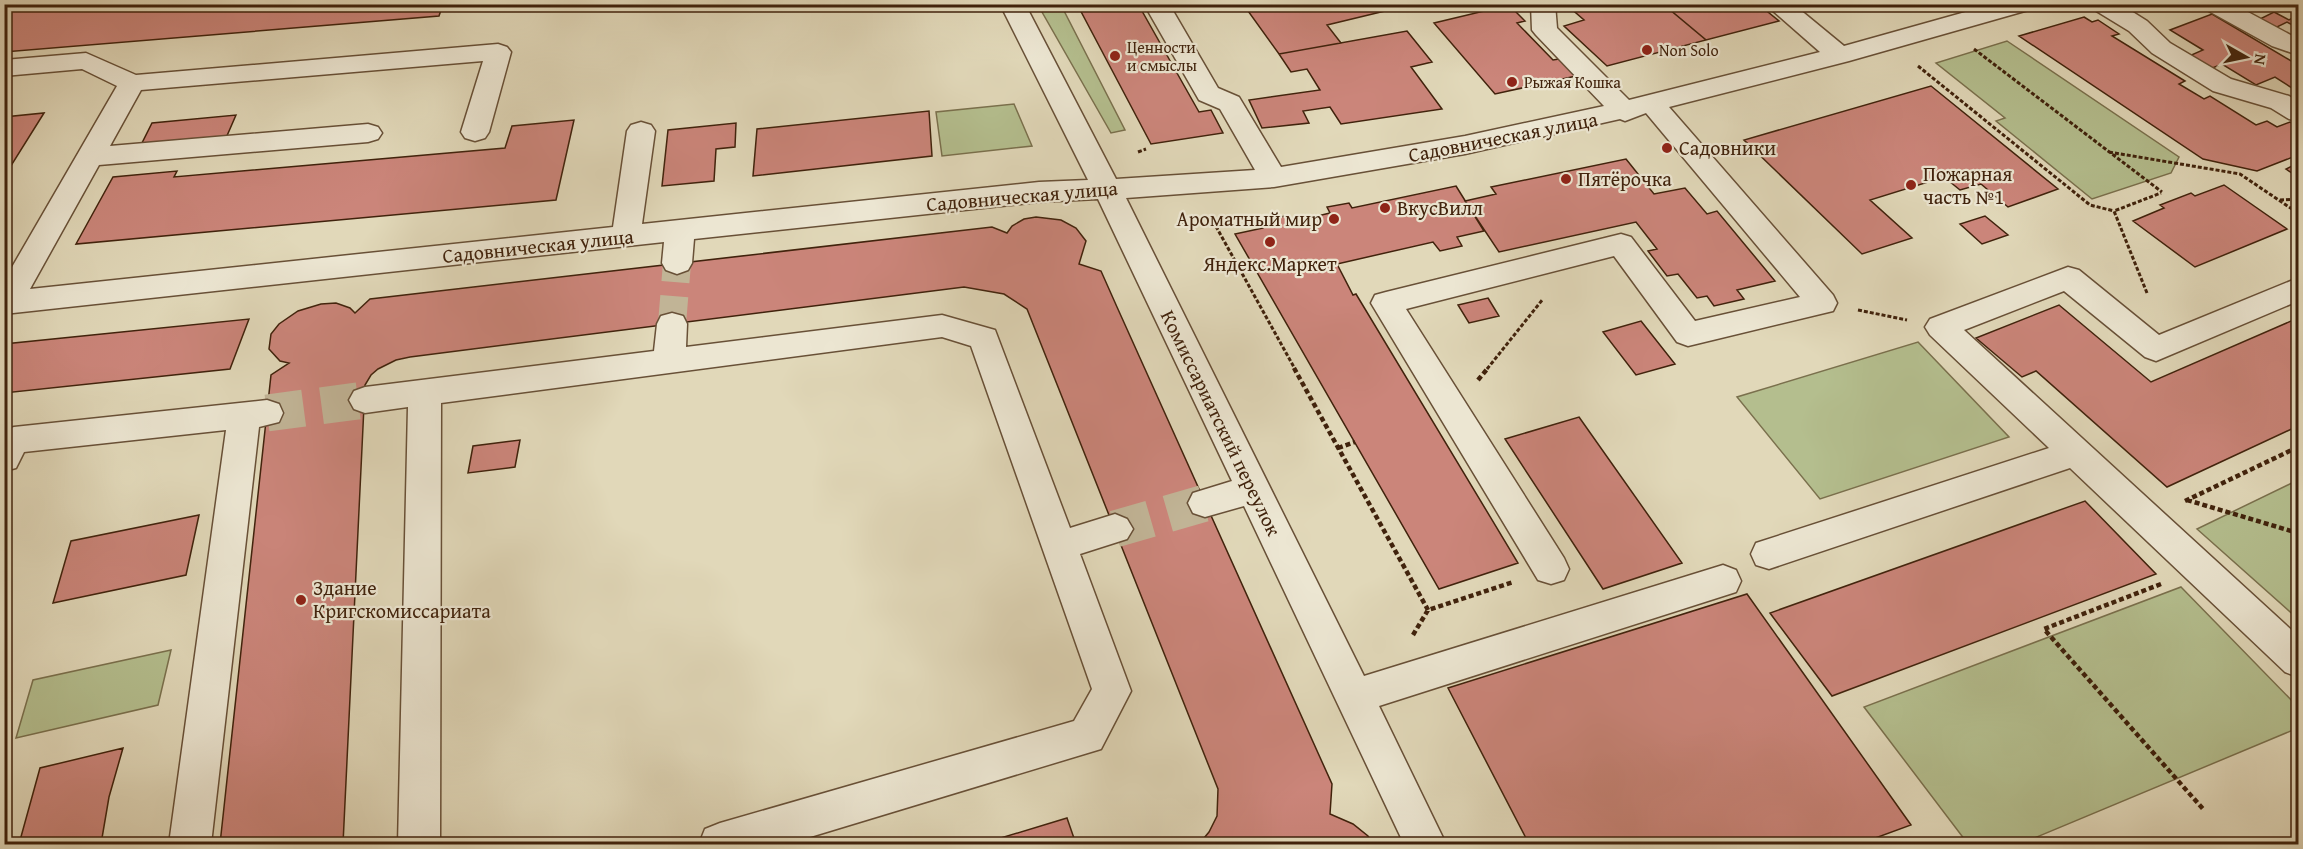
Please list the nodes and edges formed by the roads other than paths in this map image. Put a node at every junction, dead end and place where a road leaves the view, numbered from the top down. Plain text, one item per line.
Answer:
1 (1012, 4) edge
2 (1156, 4) edge
3 (1777, 4) edge
4 (1803, 4) edge
5 (2023, 4) edge
6 (2102, 4) edge
7 (2214, 4) edge
8 (1536, 9) edge
9 (2298, 47) edge
10 (1849, 52) junction
11 (4, 68) edge
12 (132, 83) junction
13 (1653, 105) junction
14 (1625, 112) junction
15 (2298, 113) edge
16 (641, 130) dead end
17 (475, 132) dead end
18 (368, 133) dead end
19 (90, 157) junction
20 (1274, 178) junction
21 (1107, 188) junction
22 (680, 231) junction
23 (626, 237) junction
24 (677, 263) tunnel mouth
25 (2298, 289) edge
26 (6, 303) edge
27 (672, 324) tunnel mouth
28 (669, 361) junction
29 (425, 392) junction
30 (364, 400) tunnel mouth
31 (2077, 452) junction
32 (4, 458) edge
33 (1252, 489) junction
34 (1205, 503) tunnel mouth
35 (1115, 529) tunnel mouth
36 (1059, 546) junction
37 (1769, 554) dead end
38 (1551, 569) road end
39 (1723, 581) dead end
40 (2298, 660) edge
41 (1353, 697) junction
42 (190, 844) edge
43 (419, 844) edge
44 (720, 844) edge
45 (1425, 844) edge

1 - 21 street, Комиссариатский переулок
2 - 20 street
3 - 10 street
4 - 10 street
5 - 10 street, Садовническая улица
6 - 15 street
7 - 9 street
8 - 14 street
10 - 13 street, Садовническая улица
11 - 12 street
12 - 17 street
12 - 19 street
13 - 14 street, Садовническая улица
13 - 38 street
14 - 20 street, Садовническая улица
16 - 23 street
18 - 19 street
19 - 26 street
20 - 21 street, Садовническая улица
21 - 22 street, Садовническая улица
21 - 33 street, Комиссариатский переулок
22 - 23 street, Садовническая улица
22 - 24 street
23 - 26 street, Садовническая улица
25 - 31 street
27 - 28 street
28 - 29 street
28 - 36 street
29 - 30 street
29 - 43 street
31 - 37 street
31 - 40 street
32 - 42 street
33 - 34 street
33 - 41 street, Комиссариатский переулок
35 - 36 street
36 - 44 street
39 - 41 street
41 - 45 street, Комиссариатский переулок

